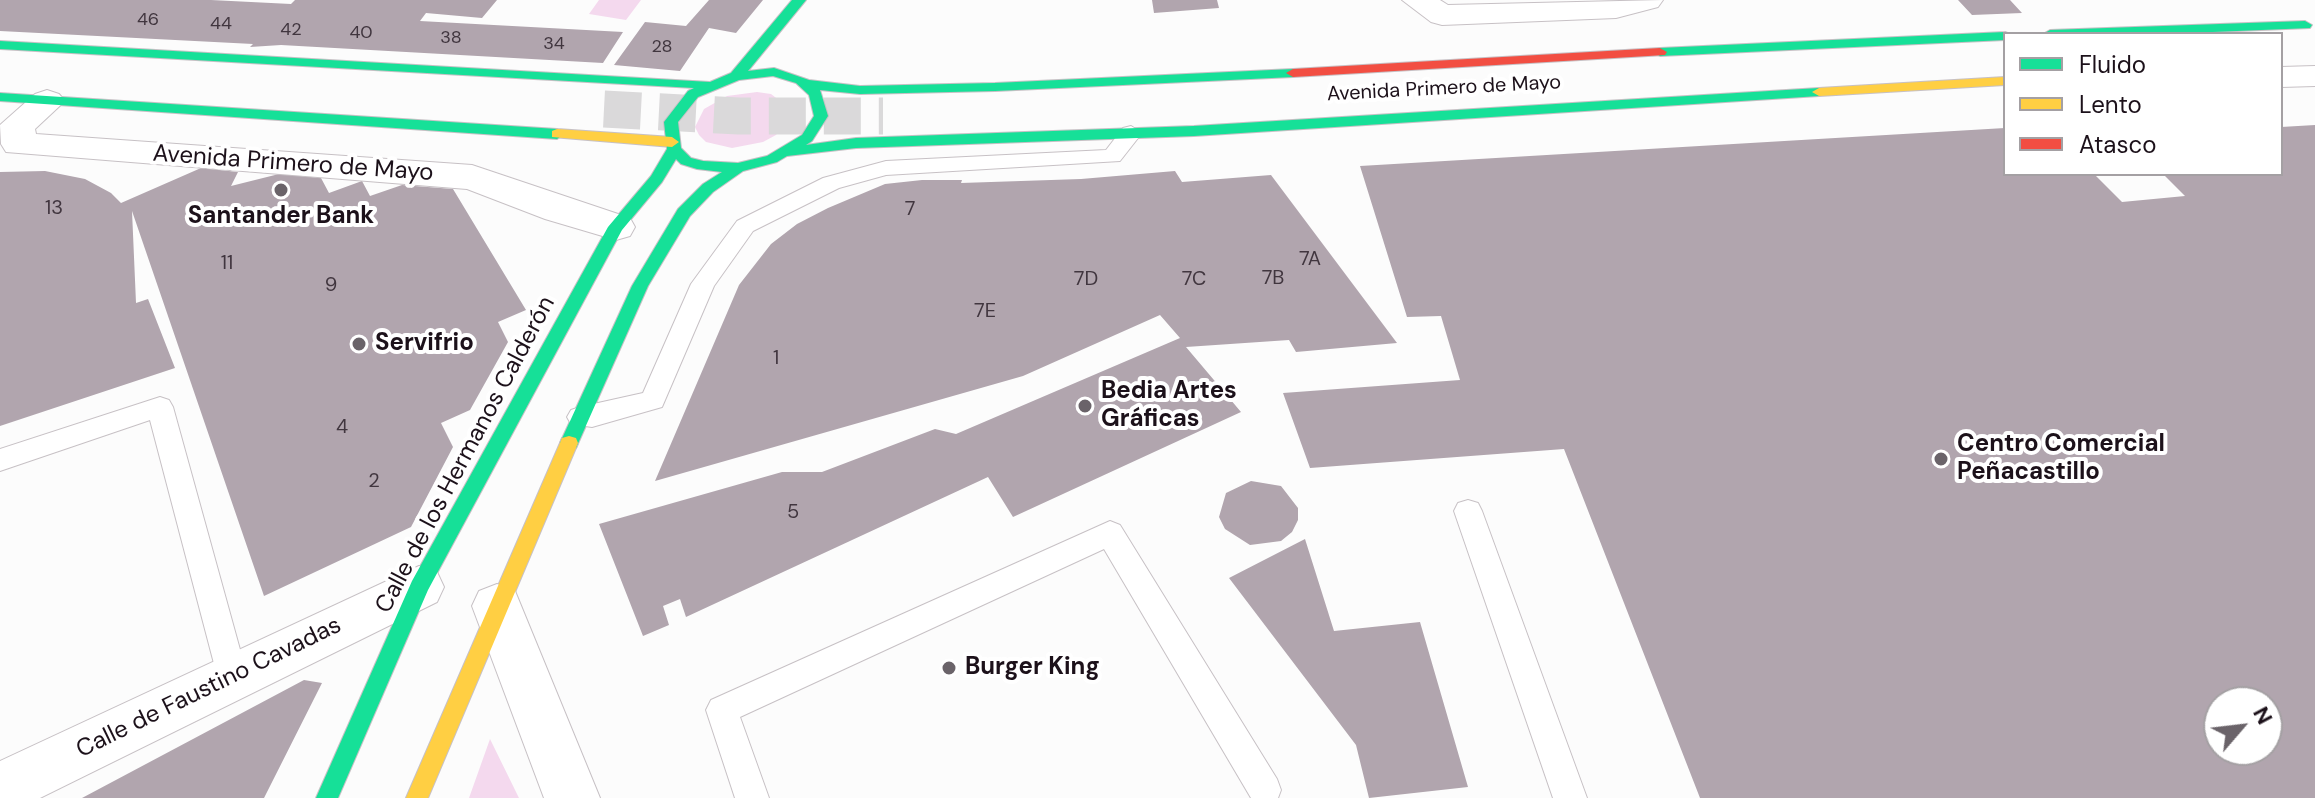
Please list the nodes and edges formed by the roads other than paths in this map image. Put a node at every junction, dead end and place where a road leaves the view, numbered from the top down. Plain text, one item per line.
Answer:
1 (799, 0) edge
2 (1418, 0) edge
3 (1647, 0) edge
4 (2310, 25) edge
5 (2108, 32) edge
6 (2257, 32) edge
7 (2003, 36) edge
8 (0, 45) edge
9 (795, 55) dead end
10 (736, 76) junction
11 (2315, 76) edge
12 (2283, 77) edge
13 (799, 80) junction
14 (2003, 81) edge
15 (707, 85) junction
16 (0, 97) edge
17 (47, 101) junction
18 (1131, 133) junction
19 (673, 146) junction
20 (788, 152) junction
21 (738, 168) junction
22 (616, 227) junction
23 (580, 417) junction
24 (0, 460) edge
25 (1468, 511) dead end
26 (419, 587) junction
27 (497, 606) junction
28 (232, 675) junction
29 (0, 789) edge
30 (1265, 790) dead end
31 (327, 798) edge
32 (417, 798) edge
33 (572, 798) edge
34 (752, 798) edge
35 (1570, 798) edge

1 - 10 main road
2 - 3 street
4 - 5 main road
4 - 6 main road
7 - 13 main road
8 - 15 main road
9 - 13 main road
10 - 13 main road
10 - 15 main road
11 - 12 street
13 - 20 main road
14 - 18 main road
15 - 19 main road
16 - 17 main road
17 - 19 main road
17 - 22 street, Avenida Primero de Mayo
18 - 20 main road
18 - 23 lane
19 - 21 main road
19 - 22 main road, Calle de los Hermanos Calderón
20 - 21 main road
21 - 23 main road
22 - 26 main road, Calle de los Hermanos Calderón
23 - 27 main road
24 - 28 lane
25 - 35 lane
26 - 28 street, Calle de Faustino Cavadas
26 - 31 main road, Calle de los Hermanos Calderón
27 - 32 main road
27 - 33 street
28 - 29 street, Calle de Faustino Cavadas
30 - 34 lane

